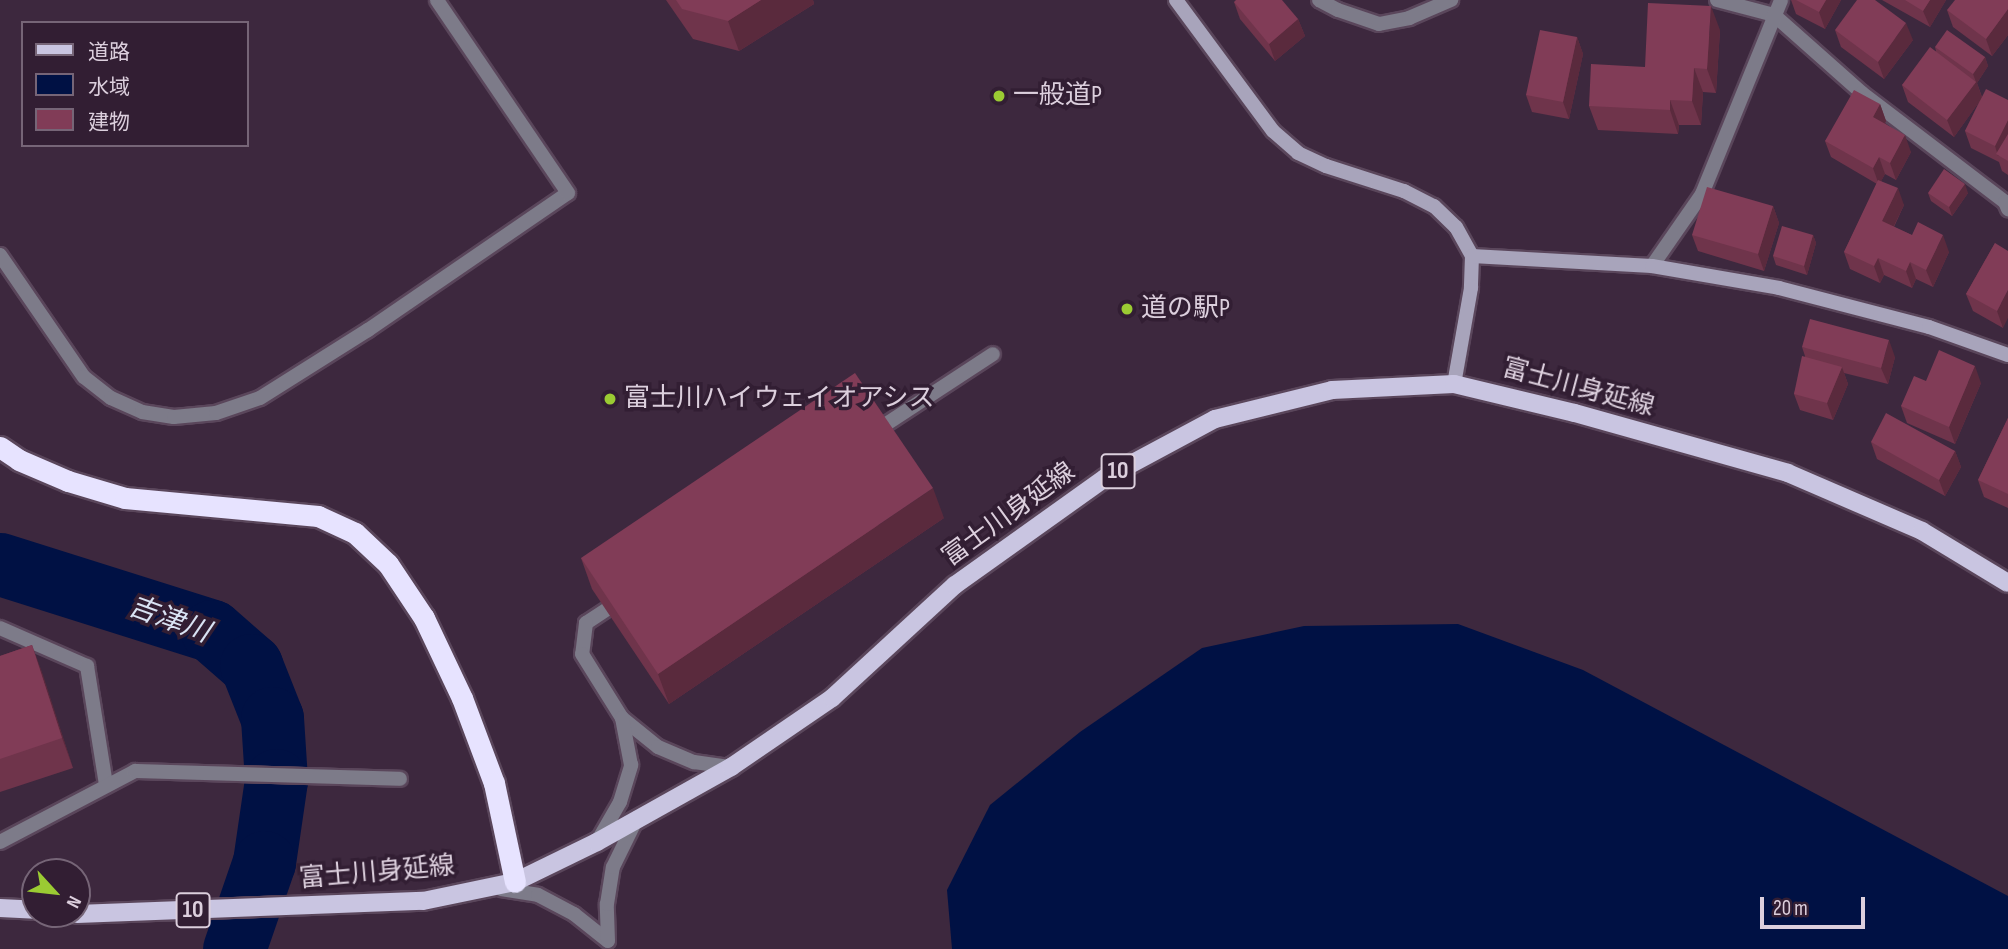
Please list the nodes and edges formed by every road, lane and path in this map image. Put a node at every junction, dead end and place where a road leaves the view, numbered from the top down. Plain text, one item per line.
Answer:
1 (437, 0) edge
2 (1176, 0) edge
3 (1319, 0) edge
4 (1451, 0) edge
5 (1717, 0) edge
6 (1781, 0) edge
7 (1774, 15) junction
8 (2008, 209) edge
9 (0, 255) edge
10 (1472, 256) junction
11 (1652, 266) junction
12 (993, 354) dead end
13 (2008, 355) edge
14 (1454, 384) junction
15 (865, 438) edge
16 (0, 447) edge
17 (2008, 583) edge
18 (633, 592) edge
19 (0, 628) edge
20 (622, 718) junction
21 (730, 767) junction
22 (400, 779) dead end
23 (106, 785) junction
24 (637, 818) junction
25 (0, 842) edge
26 (597, 842) junction
27 (515, 882) junction
28 (493, 887) junction
29 (0, 908) edge
30 (21, 910) edge
31 (91, 914) edge

1 - 9 street
2 - 10 street
3 - 4 street
5 - 7 street
6 - 7 street
7 - 8 street
7 - 11 street
10 - 11 street
10 - 14 street
11 - 13 street
12 - 15 street
14 - 17 main road, 富士川身延線 / 10
14 - 21 main road, 富士川身延線 / 10
16 - 27 highway
18 - 20 street
19 - 23 street
20 - 21 street
20 - 26 street
21 - 24 main road, 富士川身延線 / 10
22 - 23 street
23 - 25 street
24 - 26 main road, 富士川身延線 / 10
24 - 28 street
26 - 27 main road, 富士川身延線 / 10
27 - 28 main road, 富士川身延線 / 10
28 - 31 main road, 富士川身延線 / 10
29 - 30 main road

